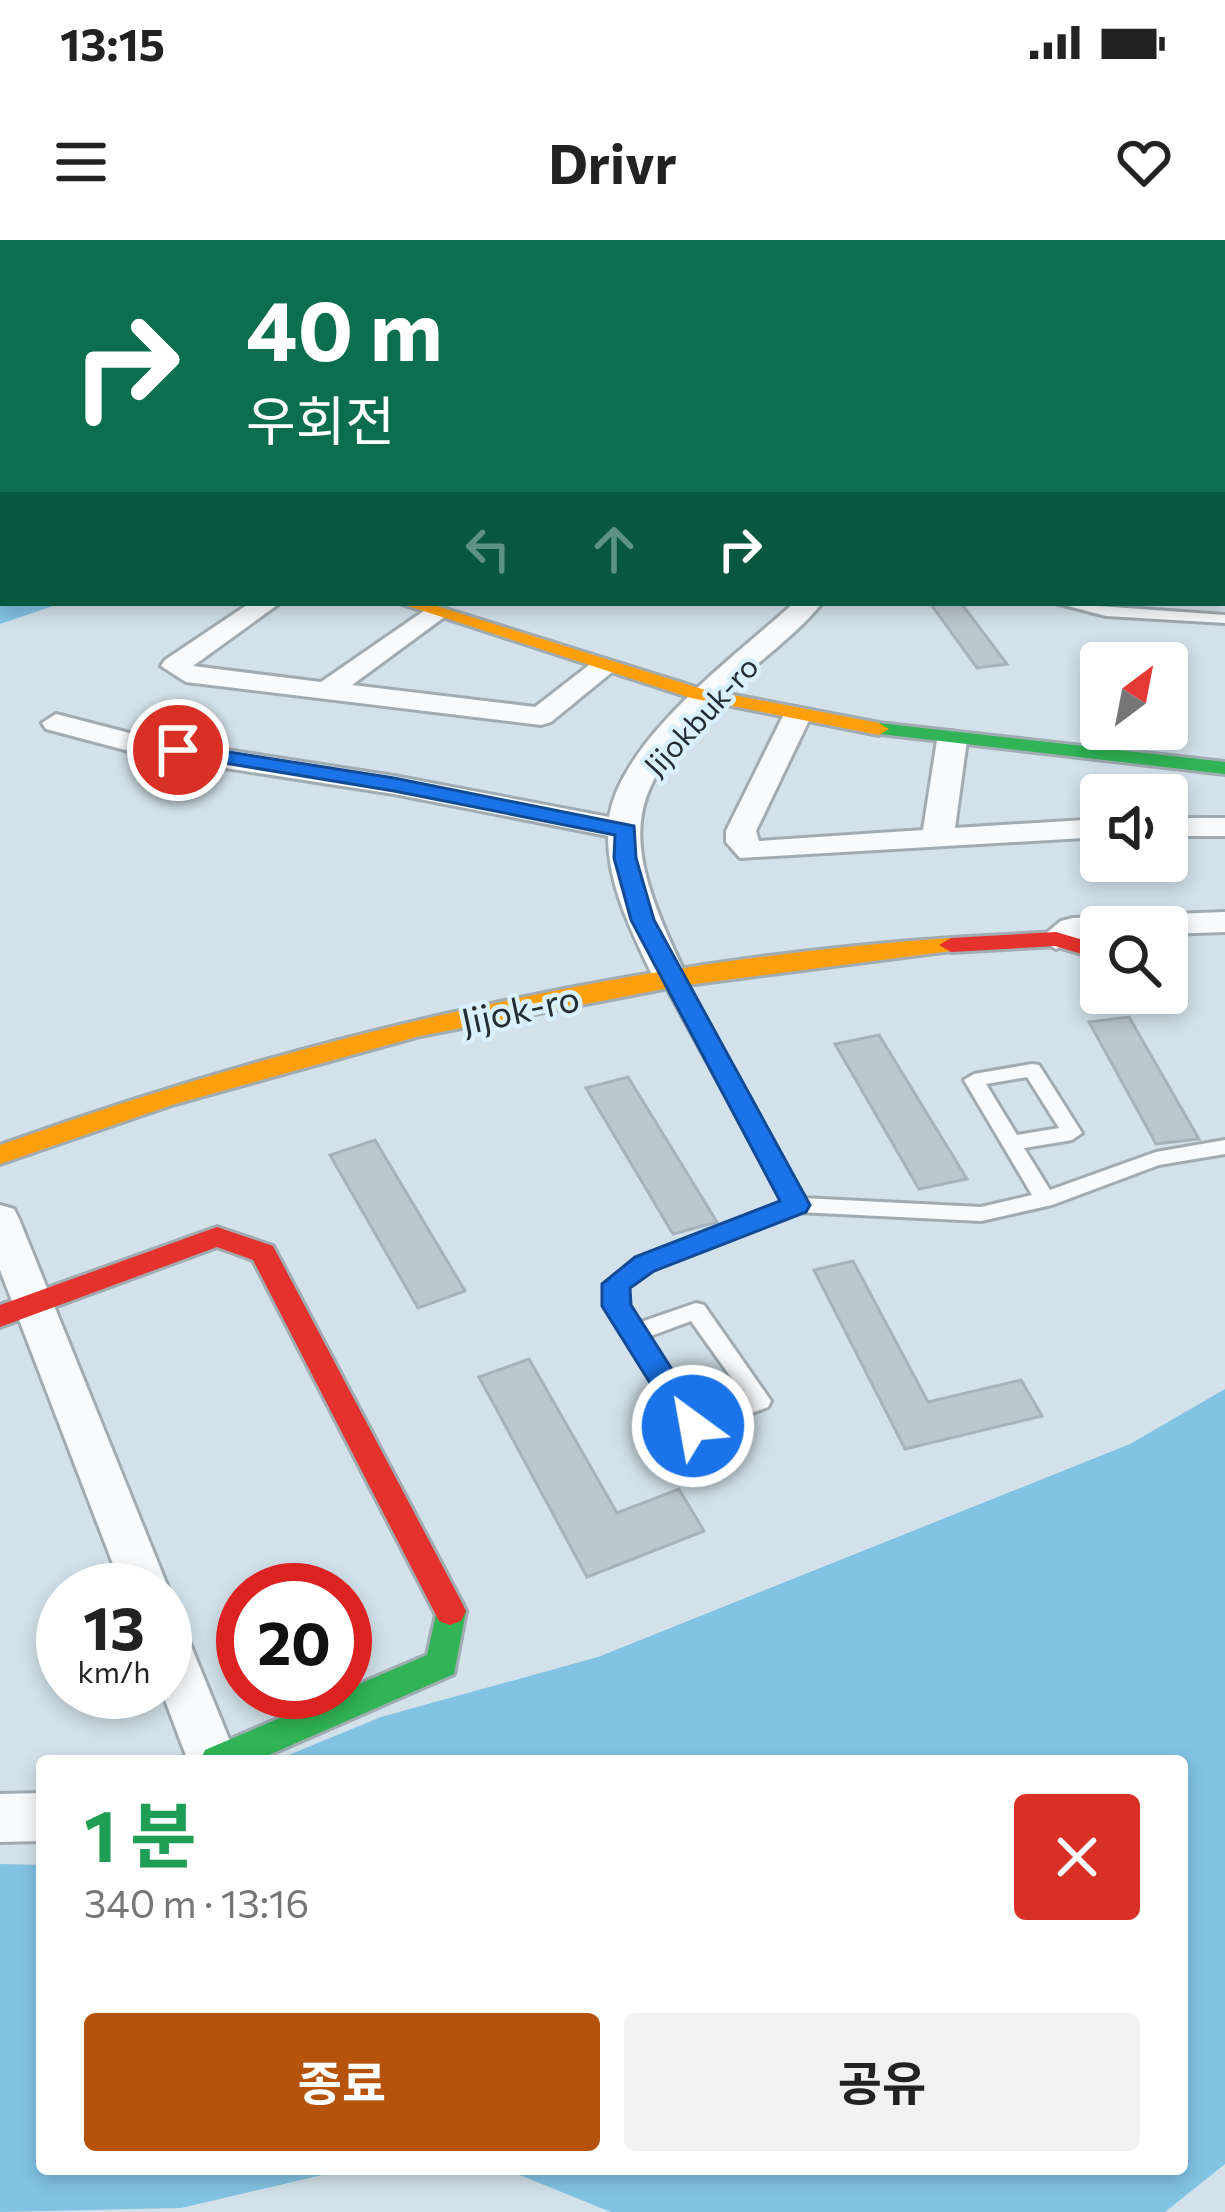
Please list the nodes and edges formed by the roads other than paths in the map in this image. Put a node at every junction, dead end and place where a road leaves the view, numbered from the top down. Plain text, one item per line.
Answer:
1 (263, 606) edge
2 (806, 606) edge
3 (1077, 606) edge
4 (421, 608) edge
5 (1225, 619) edge
6 (603, 668) junction
7 (324, 693) junction
8 (710, 698) junction
9 (797, 716) junction
10 (56, 723) dead end
11 (952, 740) junction
12 (1225, 768) edge
13 (1188, 826) edge
14 (1225, 827) edge
15 (1080, 829) edge
16 (626, 830) junction
17 (938, 836) junction
18 (1225, 922) edge
19 (1056, 939) junction
20 (1225, 941) edge
21 (1188, 942) edge
22 (1080, 946) edge
23 (671, 979) junction
24 (1012, 1144) junction
25 (1225, 1148) edge
26 (0, 1155) edge
27 (1045, 1200) junction
28 (796, 1205) junction
29 (0, 1219) edge
30 (16, 1310) edge
31 (634, 1333) junction
32 (133, 1563) edge
33 (192, 1705) edge
34 (213, 1755) edge
35 (229, 1755) edge
36 (36, 1817) edge
37 (0, 1818) edge

1 - 7 street
2 - 8 street, Jijokbuk-ro
3 - 5 lane
4 - 6 street
4 - 7 street
6 - 7 street
6 - 8 street
8 - 9 street
8 - 16 street, Jijokbuk-ro
9 - 11 street
9 - 17 street
10 - 16 street
11 - 12 street
11 - 17 street
13 - 14 street
15 - 17 street
16 - 23 street, Jijokbuk-ro
18 - 19 street, Jijok-ro
19 - 22 street, Jijok-ro
19 - 23 street, Jijok-ro
20 - 21 street
23 - 26 street, Jijok-ro
23 - 28 lane
24 - 24 lane
24 - 27 lane
25 - 27 lane
27 - 28 lane
28 - 31 lane
29 - 30 street
30 - 32 street
30 - 35 street
31 - 31 lane
33 - 34 street
36 - 37 street

